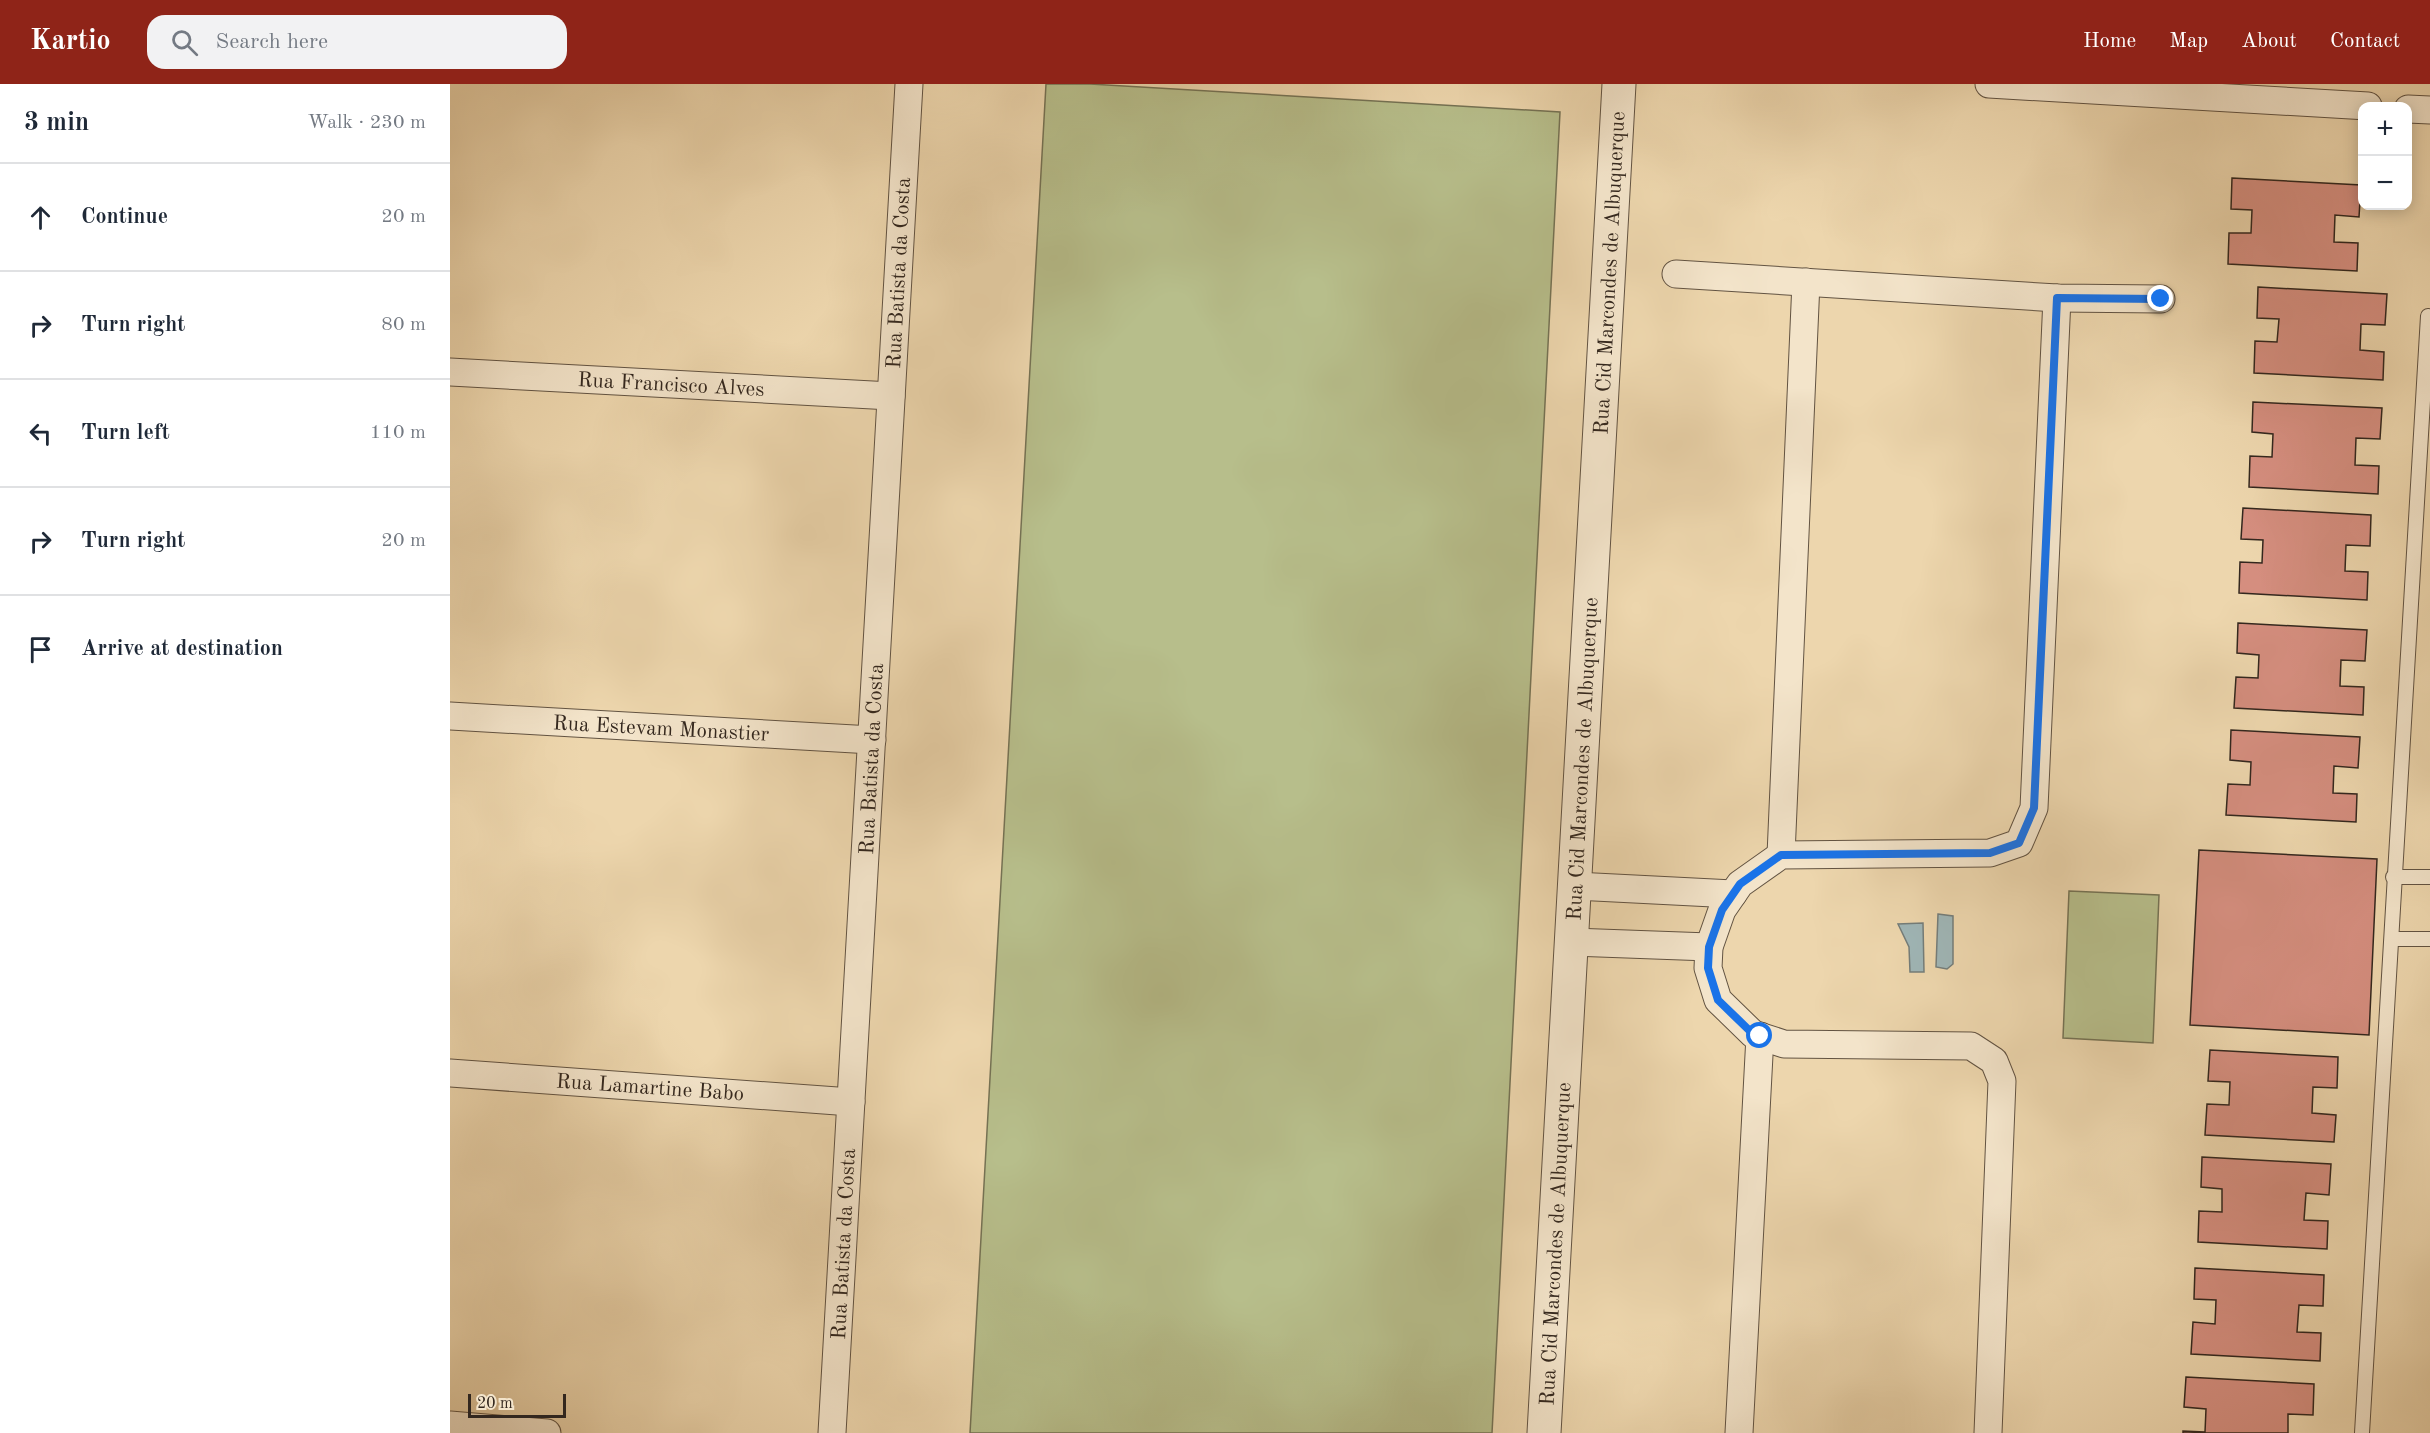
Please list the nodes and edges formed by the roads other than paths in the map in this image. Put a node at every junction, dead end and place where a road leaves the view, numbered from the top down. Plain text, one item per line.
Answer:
1 (909, 84) edge
2 (1619, 84) edge
3 (1989, 84) edge
4 (2358, 105) edge
5 (2412, 109) edge
6 (2430, 110) edge
7 (1676, 274) dead end
8 (1806, 282) junction
9 (2057, 298) junction
10 (2161, 299) dead end
11 (2428, 316) dead end
12 (450, 372) edge
13 (891, 396) junction
14 (450, 716) edge
15 (872, 740) junction
16 (1781, 855) junction
17 (2393, 877) junction
18 (2430, 877) edge
19 (1575, 886) junction
20 (1732, 894) junction
21 (2392, 939) junction
22 (2430, 939) edge
23 (1572, 942) junction
24 (1709, 947) junction
25 (1760, 1036) junction
26 (450, 1073) edge
27 (851, 1102) junction
28 (450, 1425) edge
29 (547, 1433) edge
30 (832, 1433) edge
31 (1544, 1433) edge
32 (1739, 1433) edge
33 (1988, 1433) edge
34 (2362, 1433) edge

1 - 13 street, Rua Batista da Costa
2 - 19 street, Rua Cid Marcondes de Albuquerque
3 - 4 street
5 - 6 street
7 - 8 street
8 - 9 street
8 - 16 street
9 - 10 street
9 - 16 street
11 - 17 lane
12 - 13 street, Rua Francisco Alves
13 - 15 street, Rua Batista da Costa
14 - 15 street, Rua Estevam Monastier
15 - 27 street, Rua Batista da Costa
16 - 20 street
17 - 18 lane
17 - 21 lane
19 - 20 street
19 - 23 street, Rua Cid Marcondes de Albuquerque
20 - 24 street
21 - 22 lane
21 - 34 lane
23 - 24 street
23 - 31 street, Rua Cid Marcondes de Albuquerque
24 - 25 street
25 - 32 street
25 - 33 street
26 - 27 street, Rua Lamartine Babo
27 - 30 street, Rua Batista da Costa
28 - 29 street

